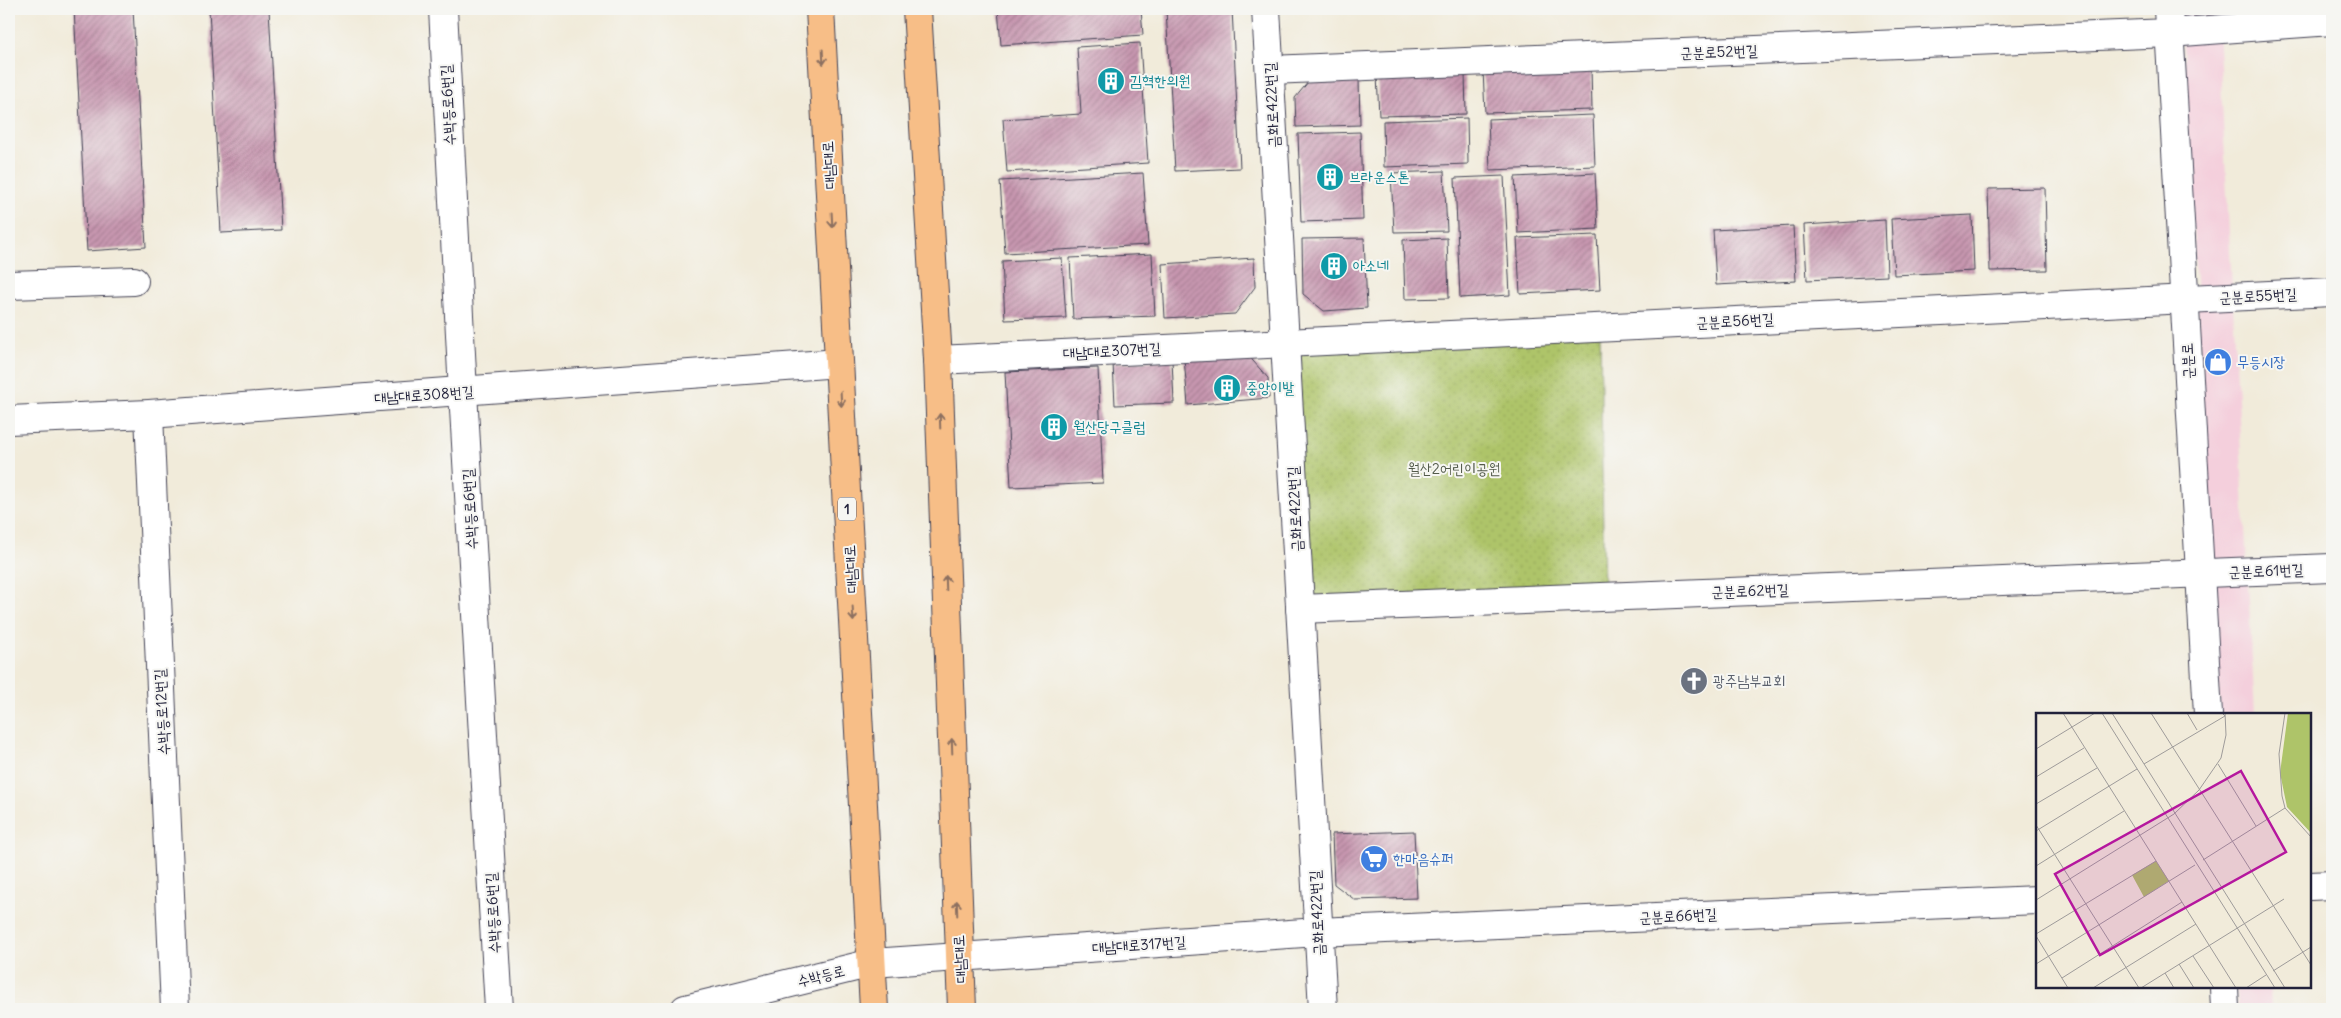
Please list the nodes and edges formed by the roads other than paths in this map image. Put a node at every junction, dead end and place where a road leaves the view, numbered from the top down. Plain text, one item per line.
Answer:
1 (443, 9) edge
2 (820, 9) edge
3 (917, 9) edge
4 (1266, 9) edge
5 (2168, 21) edge
6 (2332, 21) edge
7 (1270, 70) junction
8 (134, 281) dead end
9 (9, 285) edge
10 (2332, 292) edge
11 (2185, 299) junction
12 (1286, 343) junction
13 (938, 360) junction
14 (839, 363) junction
15 (463, 392) junction
16 (149, 414) junction
17 (9, 420) edge
18 (2332, 568) edge
19 (2200, 574) junction
20 (1300, 609) junction
21 (2208, 713) edge
22 (2332, 885) edge
23 (2311, 886) edge
24 (2036, 900) edge
25 (1318, 932) junction
26 (960, 958) junction
27 (872, 963) junction
28 (2224, 988) edge
29 (175, 1009) edge
30 (499, 1009) edge
31 (685, 1009) edge
32 (874, 1009) edge
33 (962, 1009) edge
34 (1323, 1009) edge
35 (2225, 1009) edge

1 - 15 street, 수박등로6번길
2 -> 14 main road, 대남대로 / 1
3 - 13 main road, 대남대로
4 - 7 street, 금화로422번길
5 - 6 street, 군분로52번길
5 - 7 street, 군분로52번길
5 - 11 street, 군분로
7 - 12 street, 금화로422번길
8 - 9 street
10 - 11 street, 군분로55번길
11 - 12 street, 군분로56번길
11 - 19 street, 군분로
12 - 13 street, 대남대로307번길
12 - 20 street, 금화로422번길
26 -> 13 main road, 대남대로
14 - 15 street, 대남대로308번길
14 -> 27 main road, 대남대로 / 1
15 - 16 street, 대남대로308번길
15 - 30 street, 수박등로6번길
16 - 17 street, 대남대로308번길
16 - 29 street, 수박등로12번길
18 - 19 street, 군분로61번길
19 - 20 street, 군분로62번길
19 - 21 street, 군분로
20 - 25 street, 금화로422번길
22 - 23 street
24 - 25 street, 군분로66번길
25 - 26 street, 대남대로317번길
25 - 34 street, 금화로422번길
26 - 27 street, 수박등로
26 - 33 main road, 대남대로
27 - 31 street, 수박등로
27 - 32 main road, 대남대로 / 1
28 - 35 street

